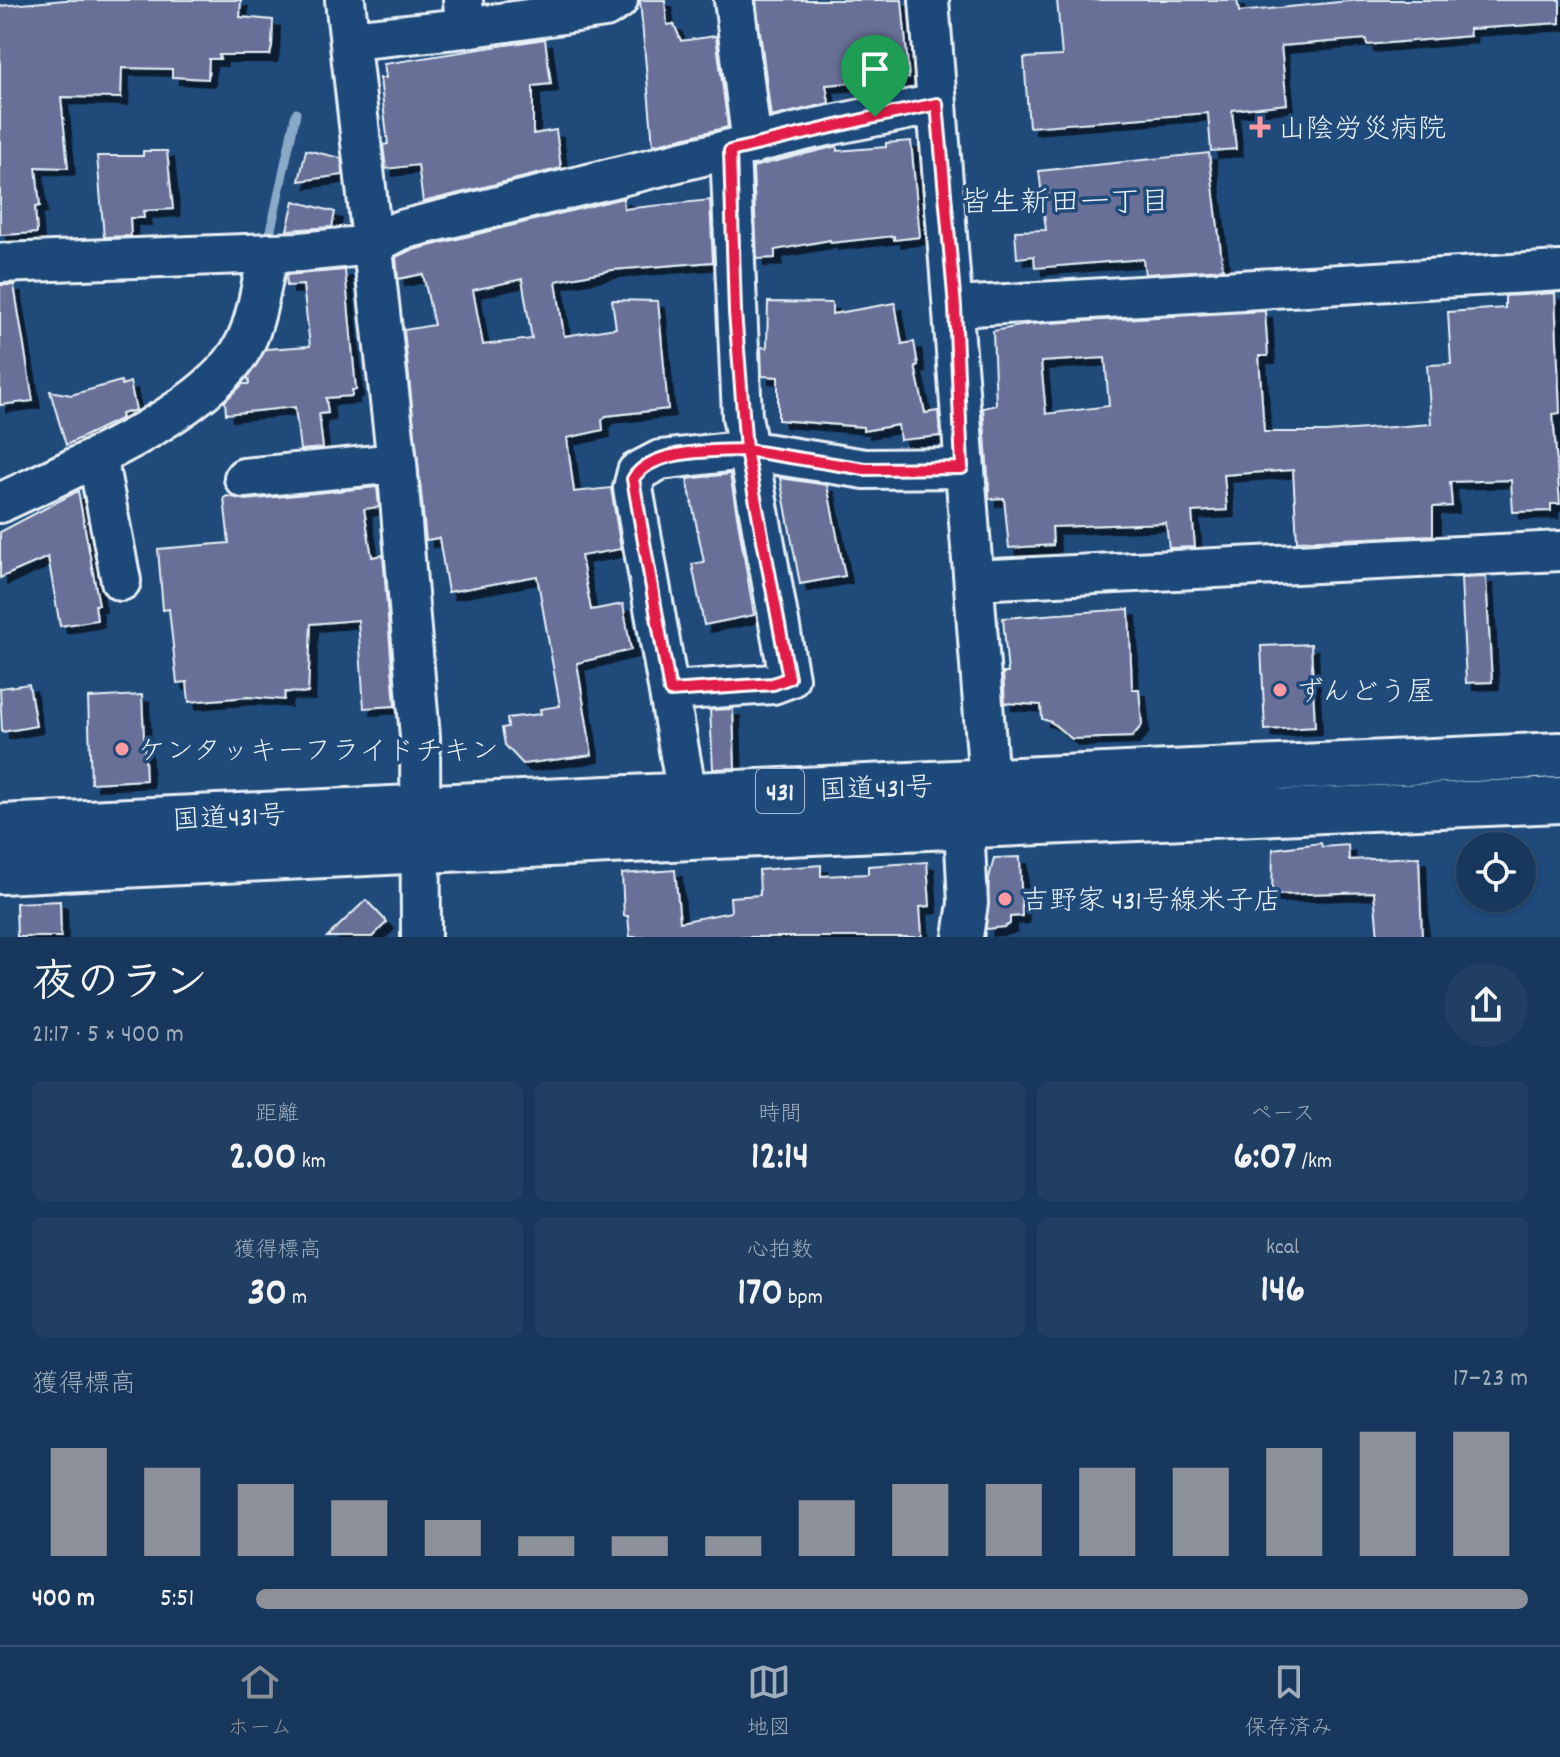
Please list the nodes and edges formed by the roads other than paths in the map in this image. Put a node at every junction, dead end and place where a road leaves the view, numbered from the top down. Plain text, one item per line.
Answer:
1 (345, 0) edge
2 (618, 0) edge
3 (734, 0) edge
4 (929, 0) edge
5 (464, 14) edge
6 (350, 40) junction
7 (937, 104) junction
8 (741, 148) junction
9 (372, 245) junction
10 (269, 253) junction
11 (0, 263) edge
12 (1560, 271) edge
13 (955, 307) junction
14 (746, 450) junction
15 (97, 456) junction
16 (397, 463) junction
17 (962, 468) junction
18 (244, 478) dead end
19 (0, 503) edge
20 (1560, 551) edge
21 (974, 580) junction
22 (121, 581) dead end
23 (670, 691) junction
24 (1560, 755) edge
25 (989, 782) junction
26 (687, 795) junction
27 (1560, 800) edge
28 (421, 807) junction
29 (964, 826) junction
30 (0, 827) edge
31 (421, 850) junction
32 (0, 871) edge
33 (421, 937) edge
34 (963, 937) edge

1 - 6 street
2 - 5 street
3 - 8 street
4 - 7 street
5 - 6 street
6 - 9 street
7 - 8 street
7 - 13 street
8 - 9 street
8 - 14 street
9 - 10 street
9 - 16 street
10 - 11 street
10 - 15 street
12 - 13 street
13 - 17 street
14 - 17 street
14 - 23 street
14 - 23 street
15 - 19 street
15 - 22 street
16 - 18 street
16 - 28 street
17 - 21 street
20 - 21 street
21 - 25 street
23 - 26 street
24 - 25 highway, 国道431号 / 431
25 - 26 highway, 国道431号 / 431
26 - 28 highway, 国道431号 / 431
27 - 29 highway, 国道431号 / 431
28 - 30 highway, 国道431号 / 431
28 - 31 street
29 - 31 highway, 国道431号 / 431
29 - 34 street
31 - 32 highway, 国道431号 / 431
31 - 33 street

